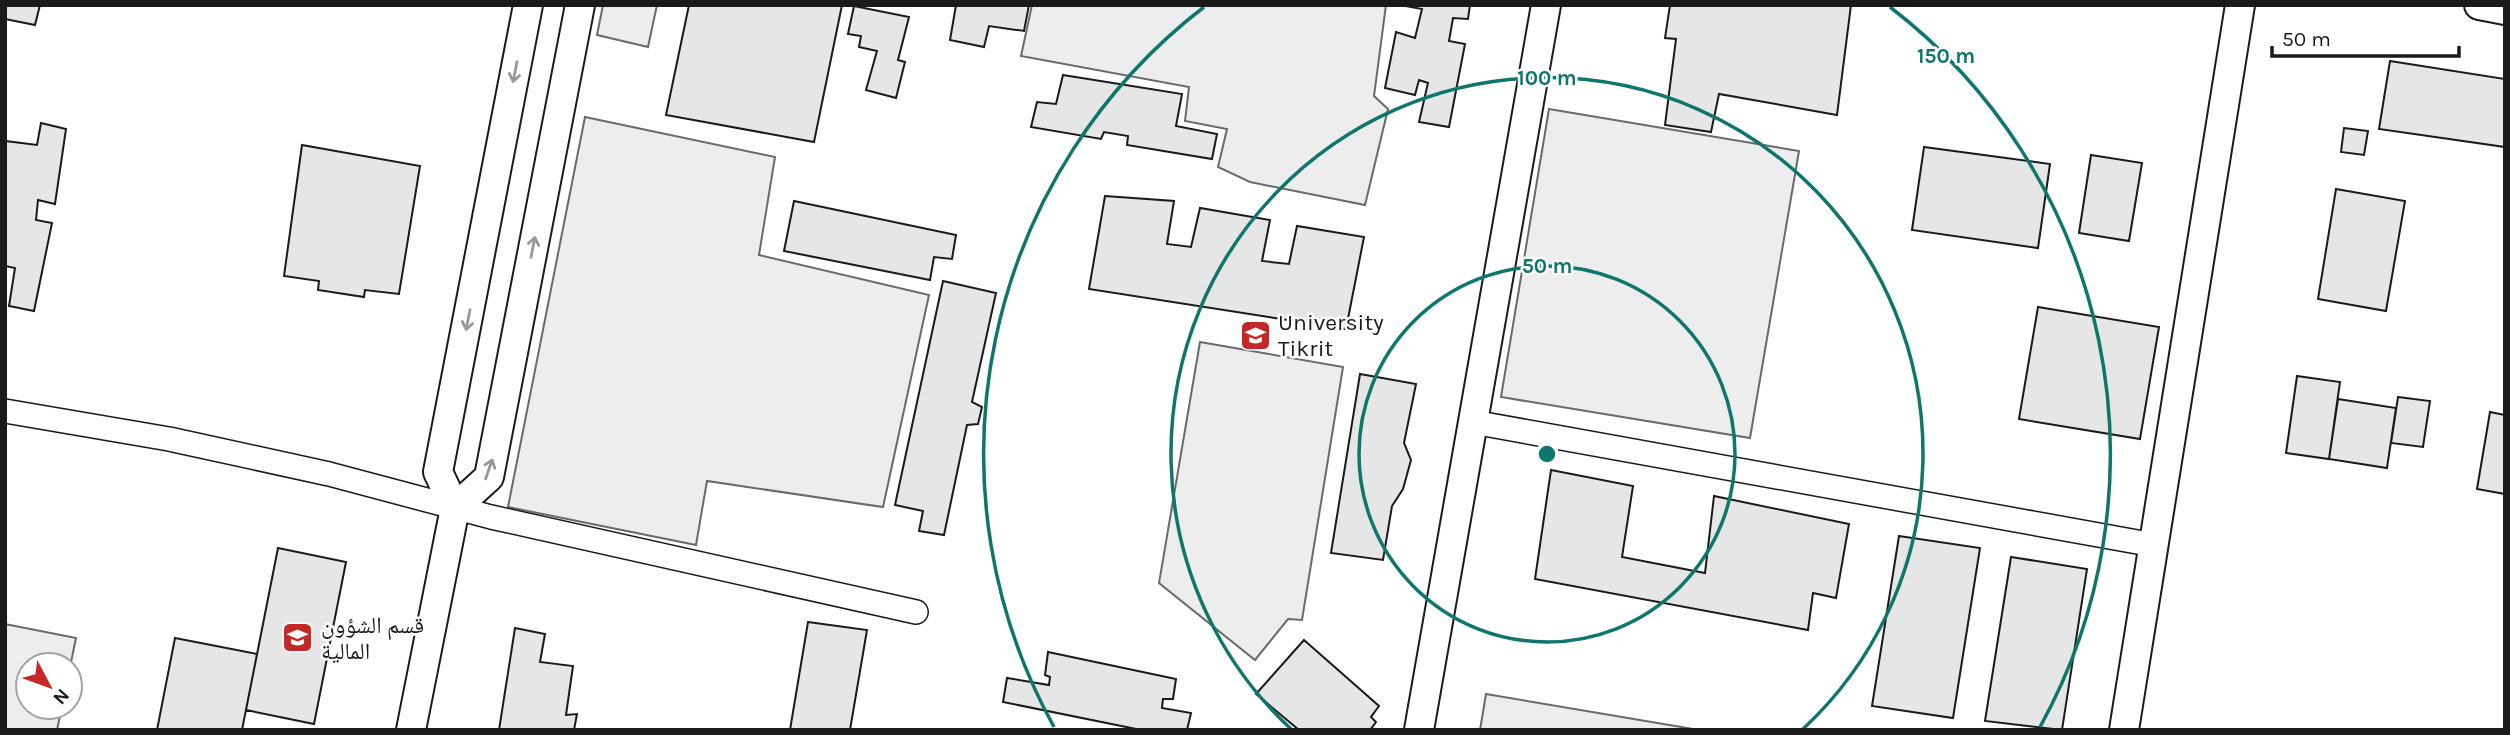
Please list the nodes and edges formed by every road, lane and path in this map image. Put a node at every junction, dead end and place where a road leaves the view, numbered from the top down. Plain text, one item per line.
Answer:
1 (528, 5) edge
2 (580, 5) edge
3 (1546, 5) edge
4 (2240, 5) edge
5 (2479, 5) edge
6 (2505, 10) edge
7 (5, 411) edge
8 (1473, 422) junction
9 (455, 508) junction
10 (2154, 545) junction
11 (916, 612) dead end
12 (411, 730) edge
13 (1419, 730) edge
14 (2124, 730) edge

1 -> 9 street
9 -> 2 street
3 - 8 street
4 - 10 street
5 - 6 street
7 - 9 street
8 - 10 street
8 - 13 street
9 - 11 street
9 - 12 street
10 - 14 street

